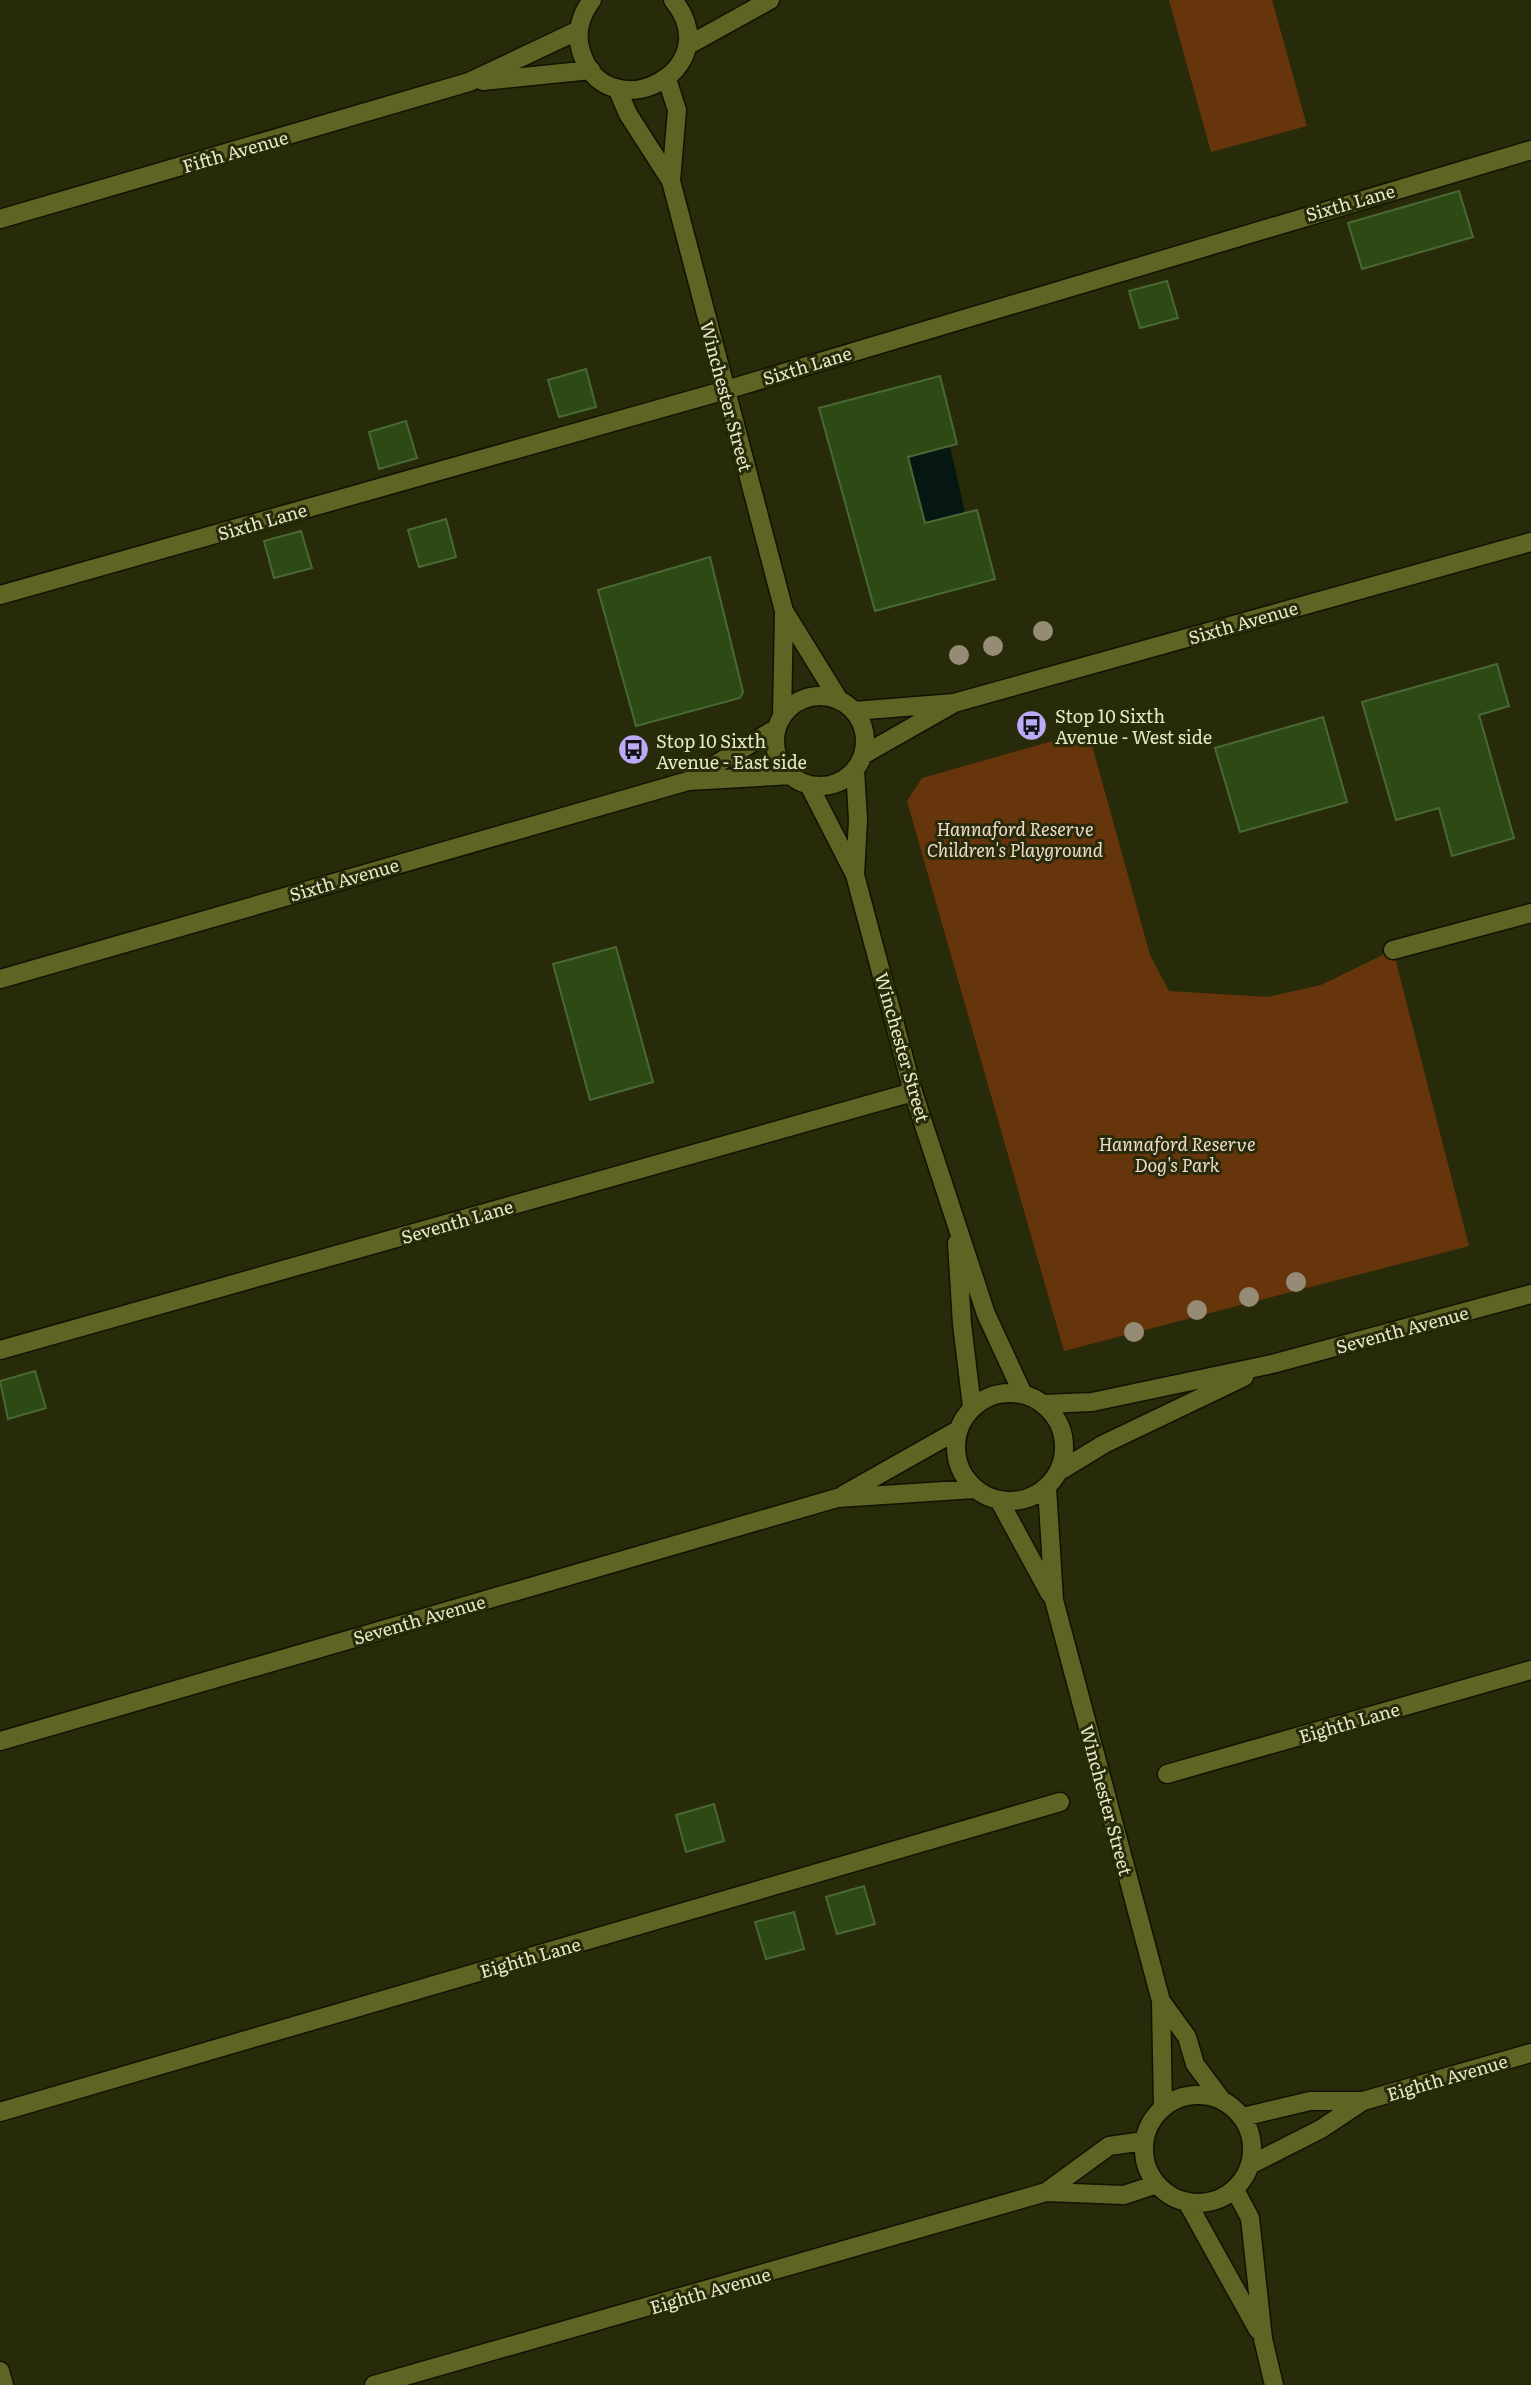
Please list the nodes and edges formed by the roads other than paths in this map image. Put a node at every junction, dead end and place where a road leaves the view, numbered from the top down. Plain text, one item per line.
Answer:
1 (591, 0) edge
2 (679, 0) edge
3 (770, 0) edge
4 (579, 30) junction
5 (687, 46) junction
6 (591, 70) junction
7 (667, 79) junction
8 (469, 82) junction
9 (617, 88) junction
10 (1531, 150) edge
11 (671, 181) junction
12 (0, 219) edge
13 (726, 390) junction
14 (1531, 541) edge
15 (0, 594) edge
16 (784, 611) junction
17 (839, 700) junction
18 (954, 703) junction
19 (854, 712) junction
20 (780, 722) junction
21 (859, 762) junction
22 (792, 775) junction
23 (688, 781) junction
24 (809, 785) junction
25 (855, 874) junction
26 (1531, 913) edge
27 (1393, 950) dead end
28 (0, 979) edge
29 (913, 1092) junction
30 (956, 1218) junction
31 (1531, 1294) edge
32 (0, 1350) edge
33 (1272, 1364) junction
34 (1023, 1394) junction
35 (1044, 1404) junction
36 (972, 1408) junction
37 (958, 1430) junction
38 (1053, 1480) junction
39 (975, 1489) junction
40 (837, 1498) junction
41 (999, 1500) junction
42 (1054, 1600) junction
43 (1531, 1670) edge
44 (0, 1741) edge
45 (1167, 1774) dead end
46 (1060, 1802) dead end
47 (1161, 2001) junction
48 (1531, 2053) edge
49 (1220, 2099) junction
50 (1363, 2101) junction
51 (1163, 2107) junction
52 (0, 2112) edge
53 (1243, 2117) junction
54 (1144, 2141) junction
55 (1250, 2165) junction
56 (1157, 2184) junction
57 (1235, 2190) junction
58 (1046, 2193) junction
59 (1187, 2202) junction
60 (1264, 2339) junction
61 (0, 2371) edge
62 (4, 2385) edge
63 (374, 2385) edge
64 (1275, 2385) edge

1 - 4 street
2 - 5 street
3 - 5 street
4 - 6 street
4 - 8 street, Fifth Avenue
5 - 7 street
6 - 8 street, Fifth Avenue
6 - 9 street
7 - 9 street
7 - 11 street, Winchester Street
8 - 12 street, Fifth Avenue
9 - 11 street, Winchester Street
10 - 13 street, Sixth Lane
11 - 13 street, Winchester Street
13 - 15 street, Sixth Lane
13 - 16 street, Winchester Street
14 - 18 street, Sixth Avenue
16 - 17 street, Winchester Street
16 - 20 street, Winchester Street
17 - 19 street
17 - 20 street
18 - 19 street, Sixth Avenue
18 - 21 street, Sixth Avenue
19 - 21 street
20 - 22 street
20 - 23 street, Sixth Avenue
21 - 24 street
21 - 25 street, Winchester Street
22 - 23 street, Sixth Avenue
22 - 24 street
23 - 28 street, Sixth Avenue
24 - 25 street, Winchester Street
25 - 29 street, Winchester Street
26 - 27 street
29 - 30 street, Winchester Street
29 - 32 street, Seventh Lane
30 - 34 street, Winchester Street
30 - 36 street, Winchester Street
31 - 33 street, Seventh Avenue
33 - 35 street, Seventh Avenue
33 - 38 street, Seventh Avenue
34 - 35 street
34 - 36 street
35 - 38 street
36 - 37 street
37 - 39 street
37 - 40 street, Seventh Avenue
38 - 41 street
38 - 42 street, Winchester Street
39 - 40 street, Seventh Avenue
39 - 41 street
40 - 44 street, Seventh Avenue
41 - 42 street, Winchester Street
42 - 47 street, Winchester Street
43 - 45 street, Eighth Lane
46 - 52 street, Eighth Lane
47 - 49 street, Winchester Street
47 - 51 street, Winchester Street
48 - 50 street, Eighth Avenue
49 - 51 street
49 - 53 street
50 - 53 street, Eighth Avenue
50 - 55 street, Eighth Avenue
51 - 54 street
53 - 55 street
54 - 56 street
54 - 58 street, Eighth Avenue
55 - 57 street
56 - 58 street, Eighth Avenue
56 - 59 street
57 - 59 street
57 - 60 street
58 - 63 street, Eighth Avenue
59 - 60 street
60 - 64 street
61 - 62 street

